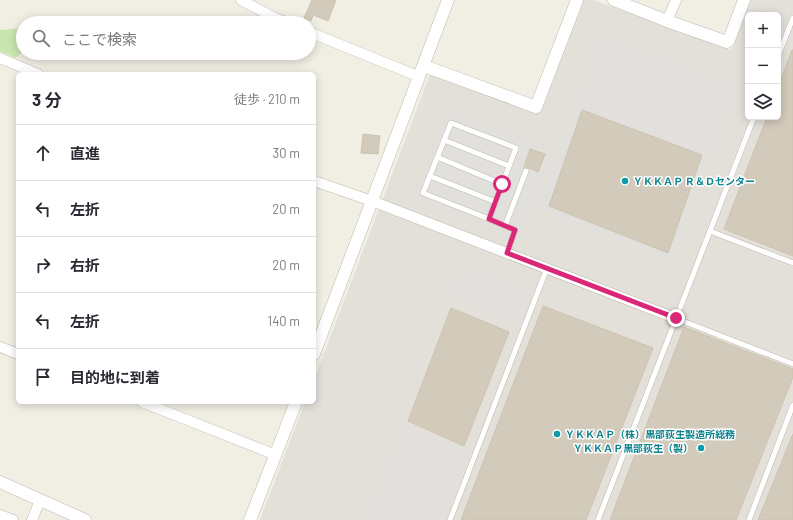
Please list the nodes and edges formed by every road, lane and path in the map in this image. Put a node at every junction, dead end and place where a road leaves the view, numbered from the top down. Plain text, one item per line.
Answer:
1 (241, 0) edge
2 (448, 0) edge
3 (577, 0) edge
4 (614, 0) edge
5 (676, 0) edge
6 (744, 0) edge
7 (272, 16) edge
8 (793, 18) edge
9 (667, 21) junction
10 (316, 34) edge
11 (781, 48) edge
12 (0, 58) edge
13 (33, 72) edge
14 (422, 72) junction
15 (753, 120) edge
16 (444, 140) junction
17 (437, 157) junction
18 (509, 166) junction
19 (526, 171) dead end
20 (430, 176) junction
21 (316, 182) edge
22 (502, 184) junction
23 (372, 201) junction
24 (496, 202) junction
25 (489, 219) junction
26 (505, 226) junction
27 (710, 231) junction
28 (507, 253) junction
29 (793, 263) edge
30 (547, 268) junction
31 (676, 318) junction
32 (0, 347) edge
33 (316, 349) edge
34 (16, 353) edge
35 (793, 364) edge
36 (147, 404) edge
37 (295, 404) edge
38 (793, 405) edge
39 (276, 455) junction
40 (0, 482) edge
41 (40, 500) junction
42 (0, 515) edge
43 (13, 520) edge
44 (32, 520) edge
45 (85, 520) edge
46 (250, 520) edge
47 (450, 520) edge
48 (598, 520) edge
49 (749, 520) edge

1 - 7 street
2 - 14 street
3 - 14 street
4 - 9 street
5 - 9 street
6 - 9 street
8 - 11 lane
10 - 14 street
12 - 13 street
14 - 23 street
15 - 27 lane
16 - 17 lane
16 - 18 lane
16 - 18 lane
17 - 20 lane
17 - 22 lane
18 - 22 lane
19 - 26 lane
20 - 24 lane
20 - 25 lane
21 - 23 street
22 - 24 lane
23 - 28 street
23 - 33 street
24 - 25 lane
25 - 26 lane
26 - 28 lane
27 - 29 lane
27 - 31 lane
28 - 30 street
30 - 31 street
30 - 47 lane
31 - 35 lane
31 - 48 lane
32 - 34 street
36 - 39 street
37 - 39 street
38 - 49 lane
39 - 46 street
40 - 41 street
41 - 44 street
41 - 45 street
42 - 43 street

